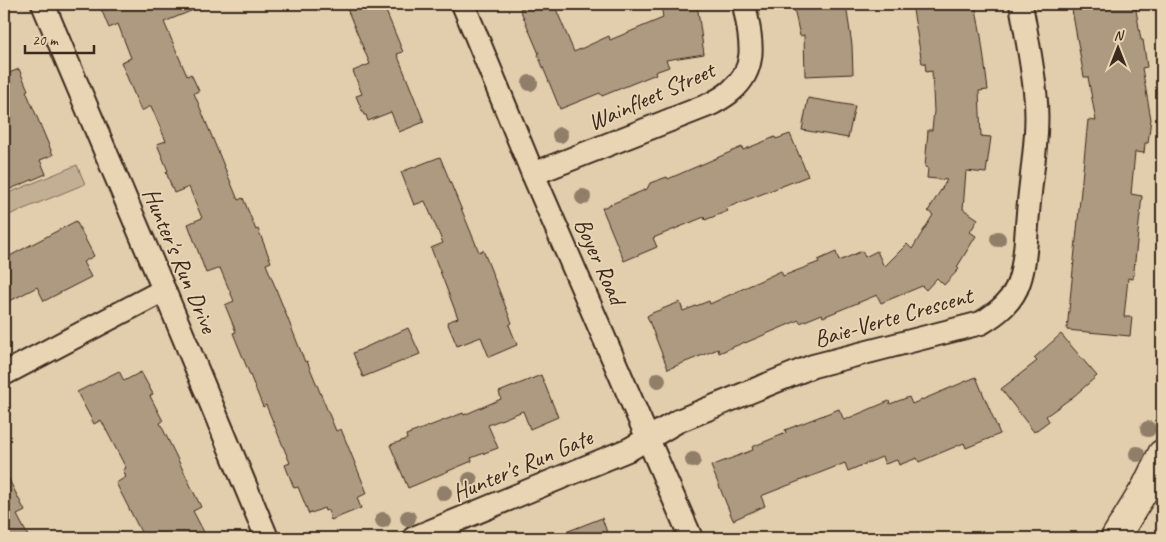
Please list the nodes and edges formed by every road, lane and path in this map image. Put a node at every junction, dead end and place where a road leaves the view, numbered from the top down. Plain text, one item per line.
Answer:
1 (43, 4) edge
2 (463, 4) edge
3 (744, 4) edge
4 (1021, 4) edge
5 (533, 174) junction
6 (164, 290) junction
7 (4, 374) edge
8 (648, 438) junction
9 (1162, 454) edge
10 (267, 538) edge
11 (414, 538) edge
12 (691, 538) edge
13 (1115, 538) edge

1 - 6 street, Hunter's Run Drive
2 - 5 street, Boyer Road
3 - 5 street, Wainfleet Street
4 - 8 street, Baie-Verte Crescent
5 - 8 street, Boyer Road
6 - 7 street
6 - 10 street, Hunter's Run Drive
8 - 11 street, Hunter's Run Gate
8 - 12 street, Boyer Road
9 - 13 main road

